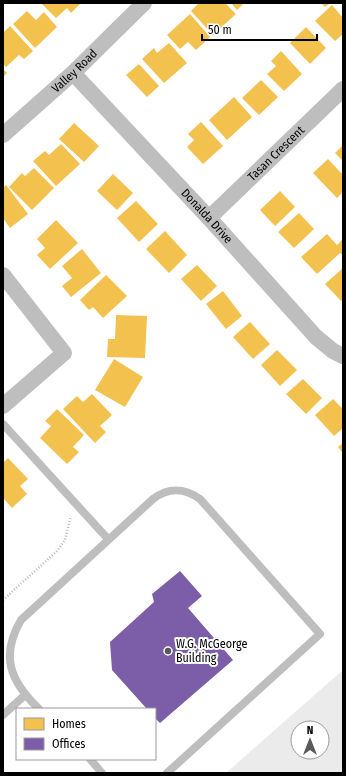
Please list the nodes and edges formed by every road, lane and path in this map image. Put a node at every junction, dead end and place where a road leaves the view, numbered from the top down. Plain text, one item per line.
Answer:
1 (144, 3) edge
2 (73, 73) junction
3 (343, 88) edge
4 (3, 135) edge
5 (209, 218) junction
6 (3, 275) edge
7 (343, 356) edge
8 (3, 406) edge
9 (3, 424) edge
10 (72, 499) junction
11 (108, 540) junction
12 (3, 600) edge
13 (25, 695) junction
14 (38, 708) edge
15 (3, 715) edge
16 (91, 760) edge
17 (102, 773) edge
18 (167, 773) edge

1 - 2 street, Valley Road
2 - 4 street, Valley Road
2 - 5 street, Donalda Drive
3 - 5 street, Tasan Crescent
5 - 7 street, Donalda Drive
6 - 8 street
9 - 10 lane
10 - 11 lane
10 - 12 path
11 - 13 lane
11 - 18 lane
13 - 14 lane
13 - 15 lane
16 - 17 lane

